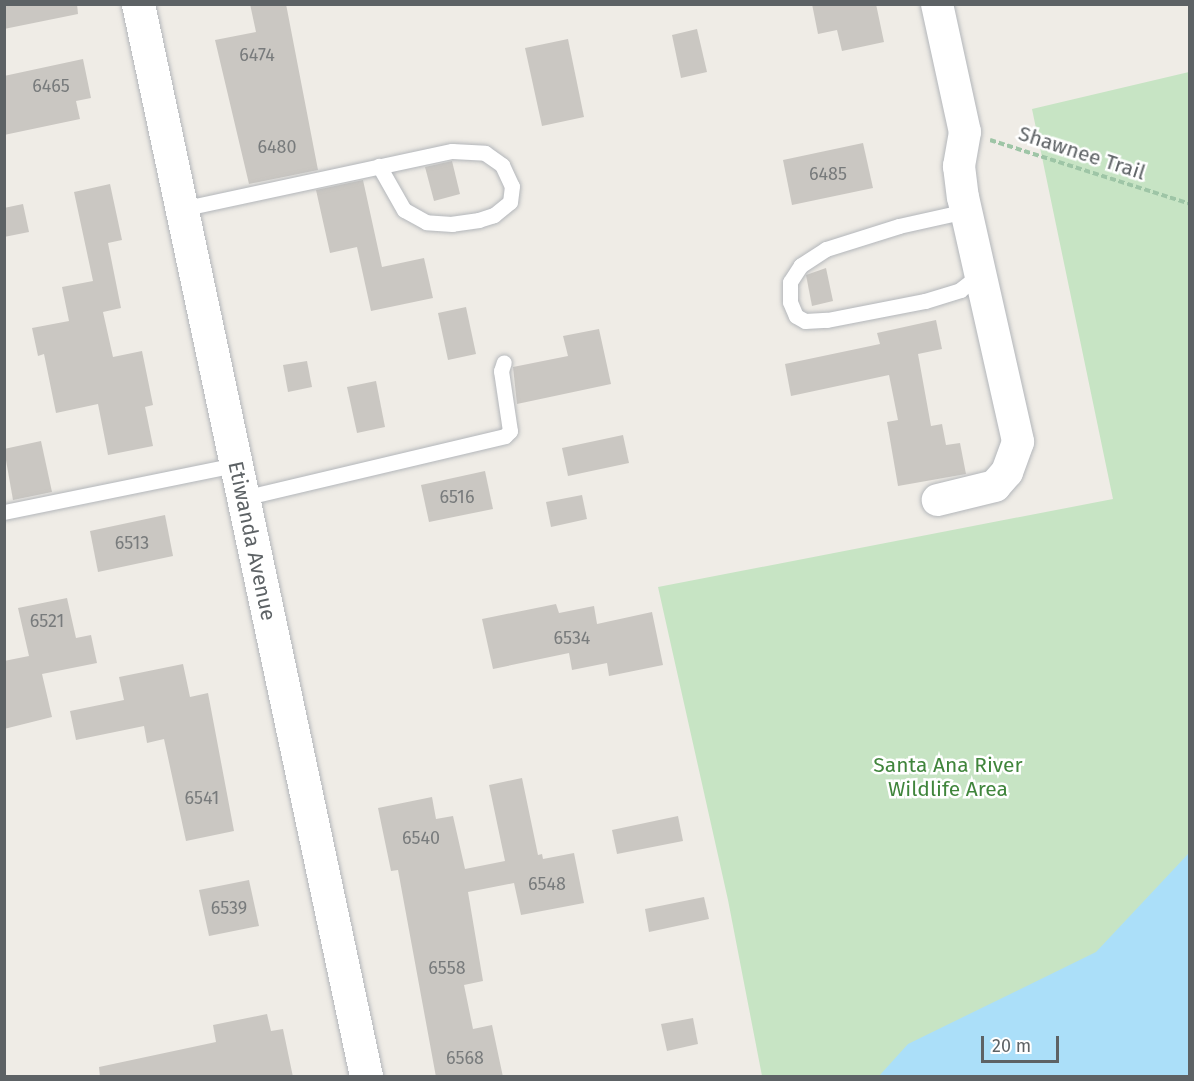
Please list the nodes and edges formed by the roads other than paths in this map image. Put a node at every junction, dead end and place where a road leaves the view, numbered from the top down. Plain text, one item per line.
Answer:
1 (138, 4) edge
2 (938, 4) edge
3 (380, 166) junction
4 (181, 208) junction
5 (966, 211) junction
6 (979, 275) junction
7 (504, 362) dead end
8 (236, 465) junction
9 (243, 498) junction
10 (938, 500) dead end
11 (4, 512) edge
12 (366, 1077) edge

1 - 4 street, Etiwanda Avenue
2 - 5 street
3 - 3 lane
3 - 4 lane
4 - 8 street, Etiwanda Avenue
5 - 6 street
5 - 6 lane
6 - 10 street
7 - 9 lane
8 - 9 street, Etiwanda Avenue
8 - 11 lane
9 - 12 street, Etiwanda Avenue

